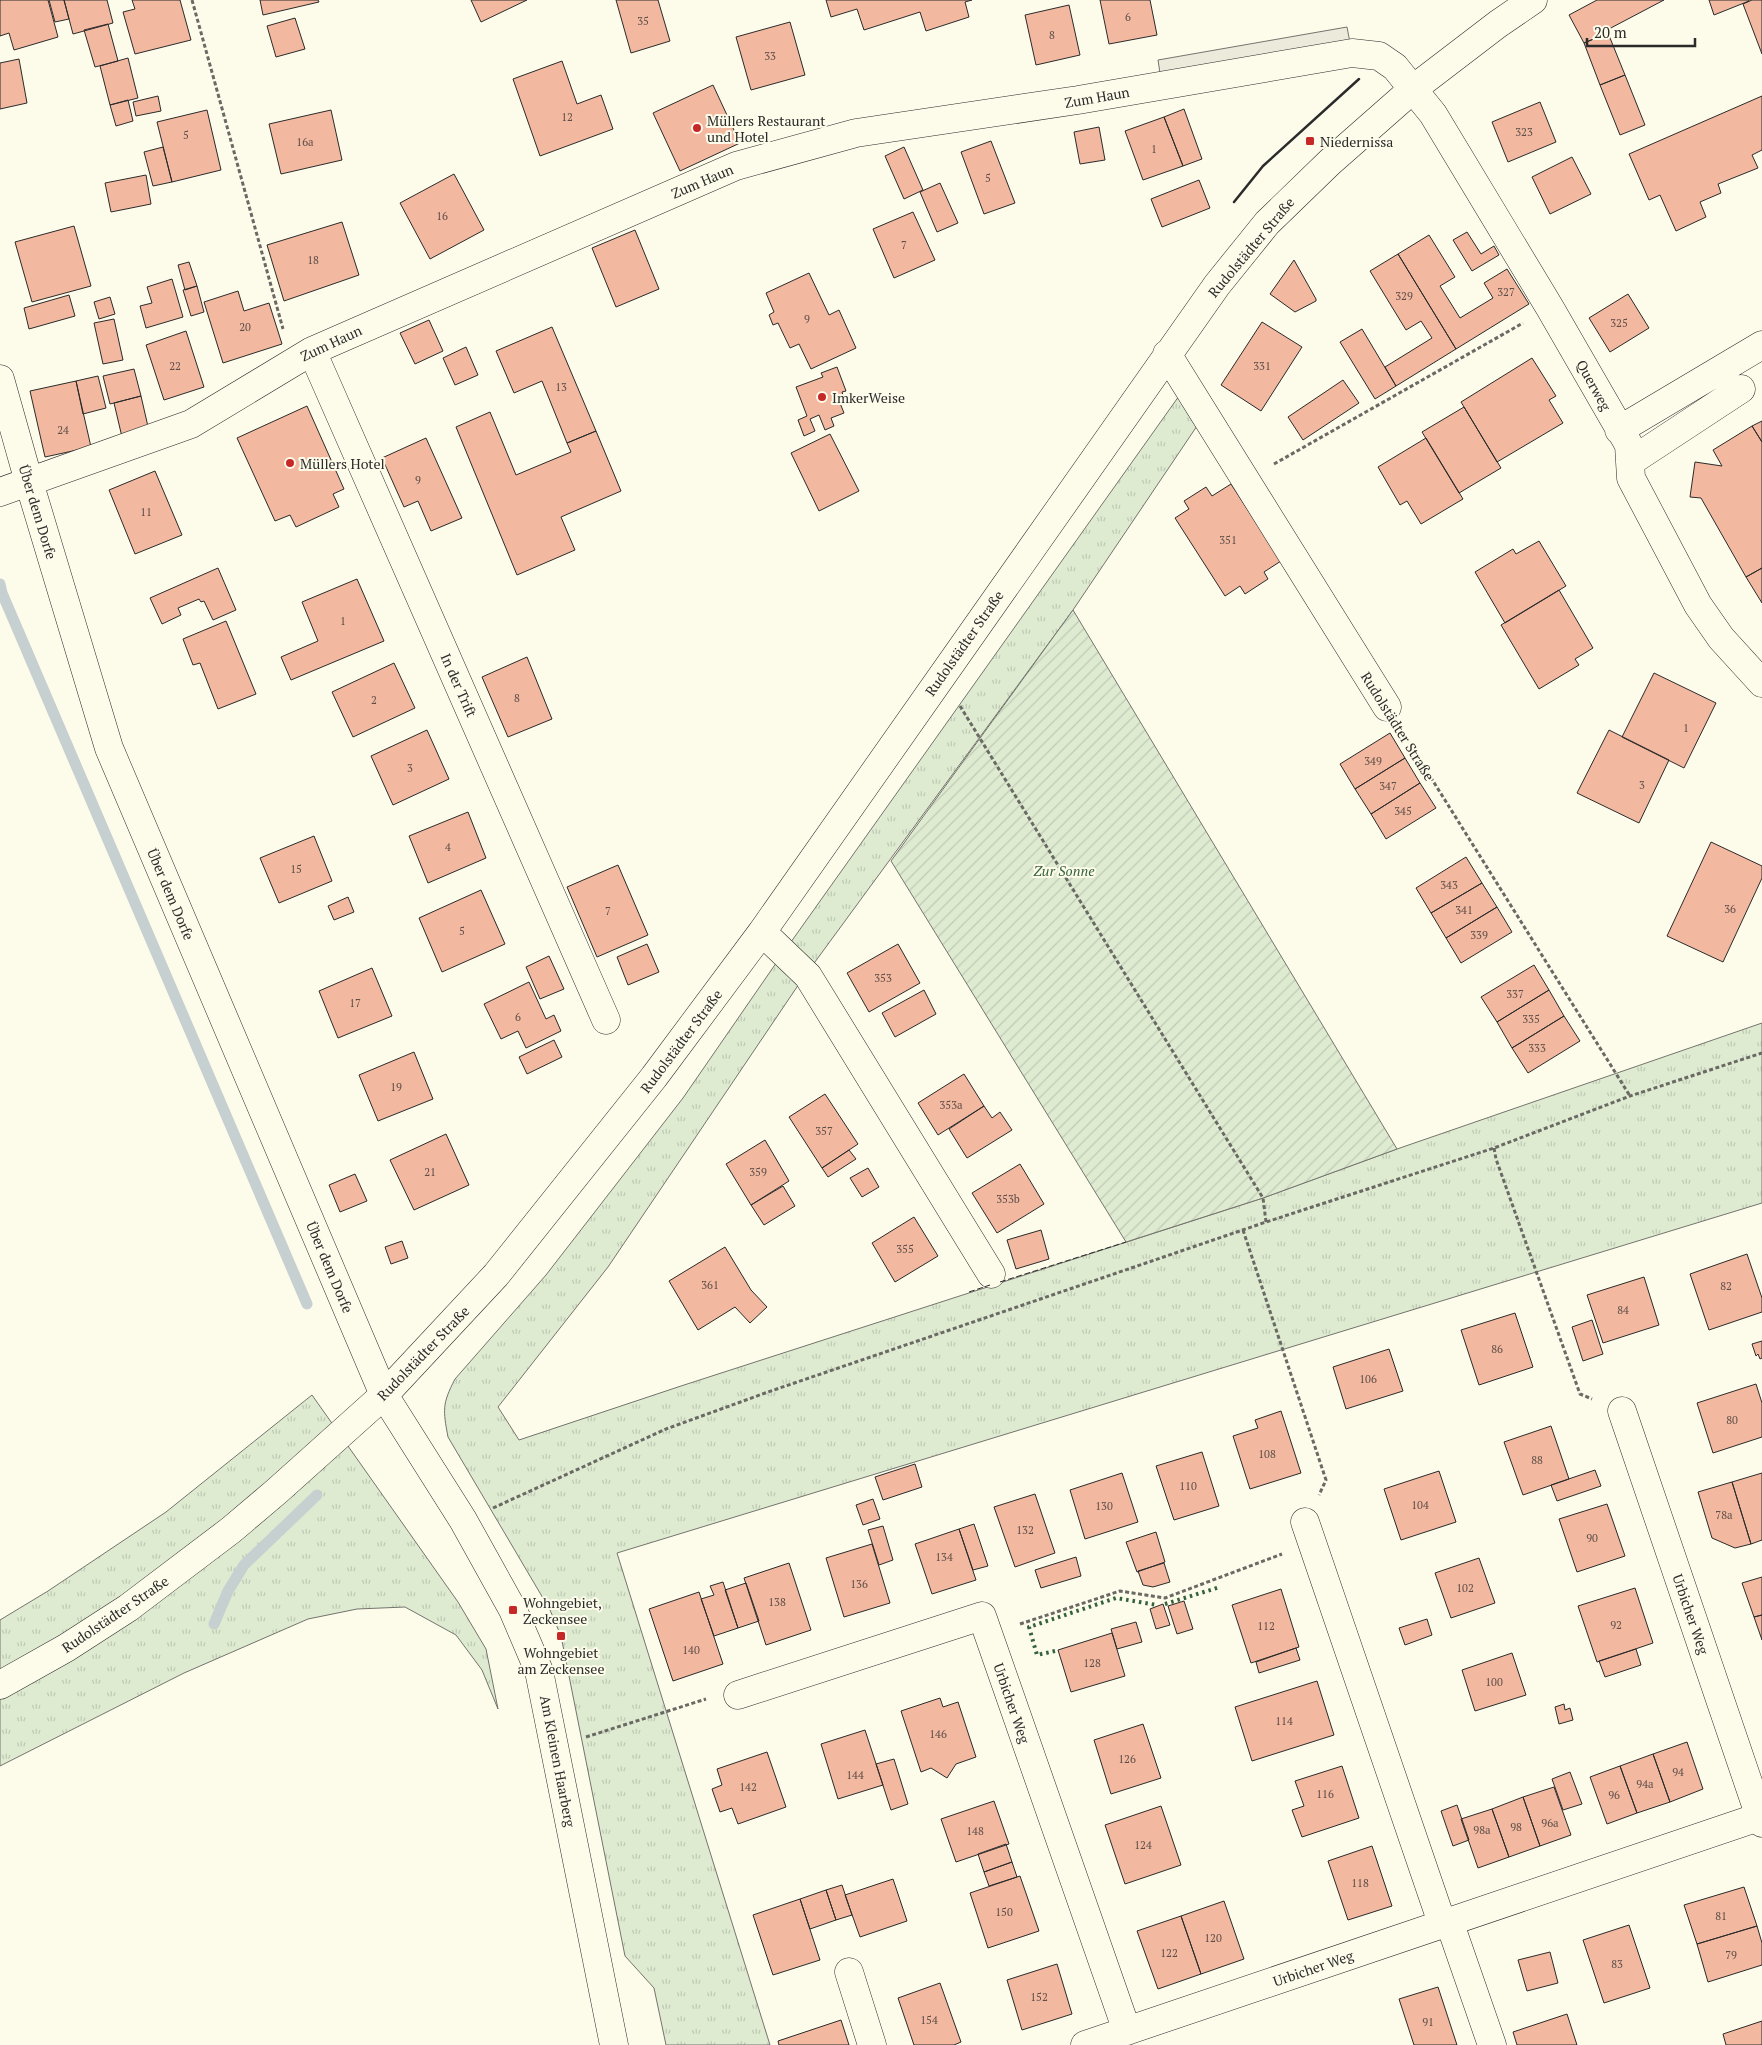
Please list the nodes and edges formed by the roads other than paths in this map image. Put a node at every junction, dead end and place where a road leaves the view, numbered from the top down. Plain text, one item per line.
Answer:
1 (1533, 0) edge
2 (1413, 89) junction
3 (1762, 344) edge
4 (312, 351) junction
5 (1167, 354) junction
6 (0, 379) edge
7 (1741, 389) dead end
8 (1619, 430) junction
9 (1630, 462) junction
10 (29, 482) junction
11 (0, 492) edge
12 (1762, 683) edge
13 (1386, 707) road end
14 (762, 932) junction
15 (606, 1020) dead end
16 (991, 1274) dead end
17 (384, 1395) junction
18 (1622, 1411) road end
19 (1309, 1532) road end
20 (0, 1685) edge
21 (738, 1695) road end
22 (1761, 1819) edge
23 (1446, 1922) junction
24 (849, 1972) dead end
25 (1136, 2035) edge
26 (614, 2045) edge
27 (872, 2045) edge
28 (1085, 2045) edge
29 (1492, 2045) edge

1 - 2 street, Rudolstädter Straße
2 - 4 street, Zum Haun
2 - 5 street, Rudolstädter Straße
2 - 8 street, Querweg
3 - 8 street
4 - 10 street, Zum Haun
4 - 15 street, In der Trift
5 - 13 street, Rudolstädter Straße
5 - 14 street, Rudolstädter Straße
6 - 10 street, Über dem Dorfe
7 - 9 street
8 - 9 street, Querweg
9 - 12 street, Querweg
10 - 11 street, Zum Haun
10 - 17 street, Über dem Dorfe
14 - 16 street
14 - 17 street, Rudolstädter Straße
17 - 20 street, Rudolstädter Straße
17 - 26 street, Am Kleinen Haarberg
18 - 22 street, Urbicher Weg
19 - 23 street
21 - 25 street, Urbicher Weg
22 - 23 street, Urbicher Weg
23 - 25 street, Urbicher Weg
23 - 29 street
24 - 27 street
25 - 28 street, Urbicher Weg

